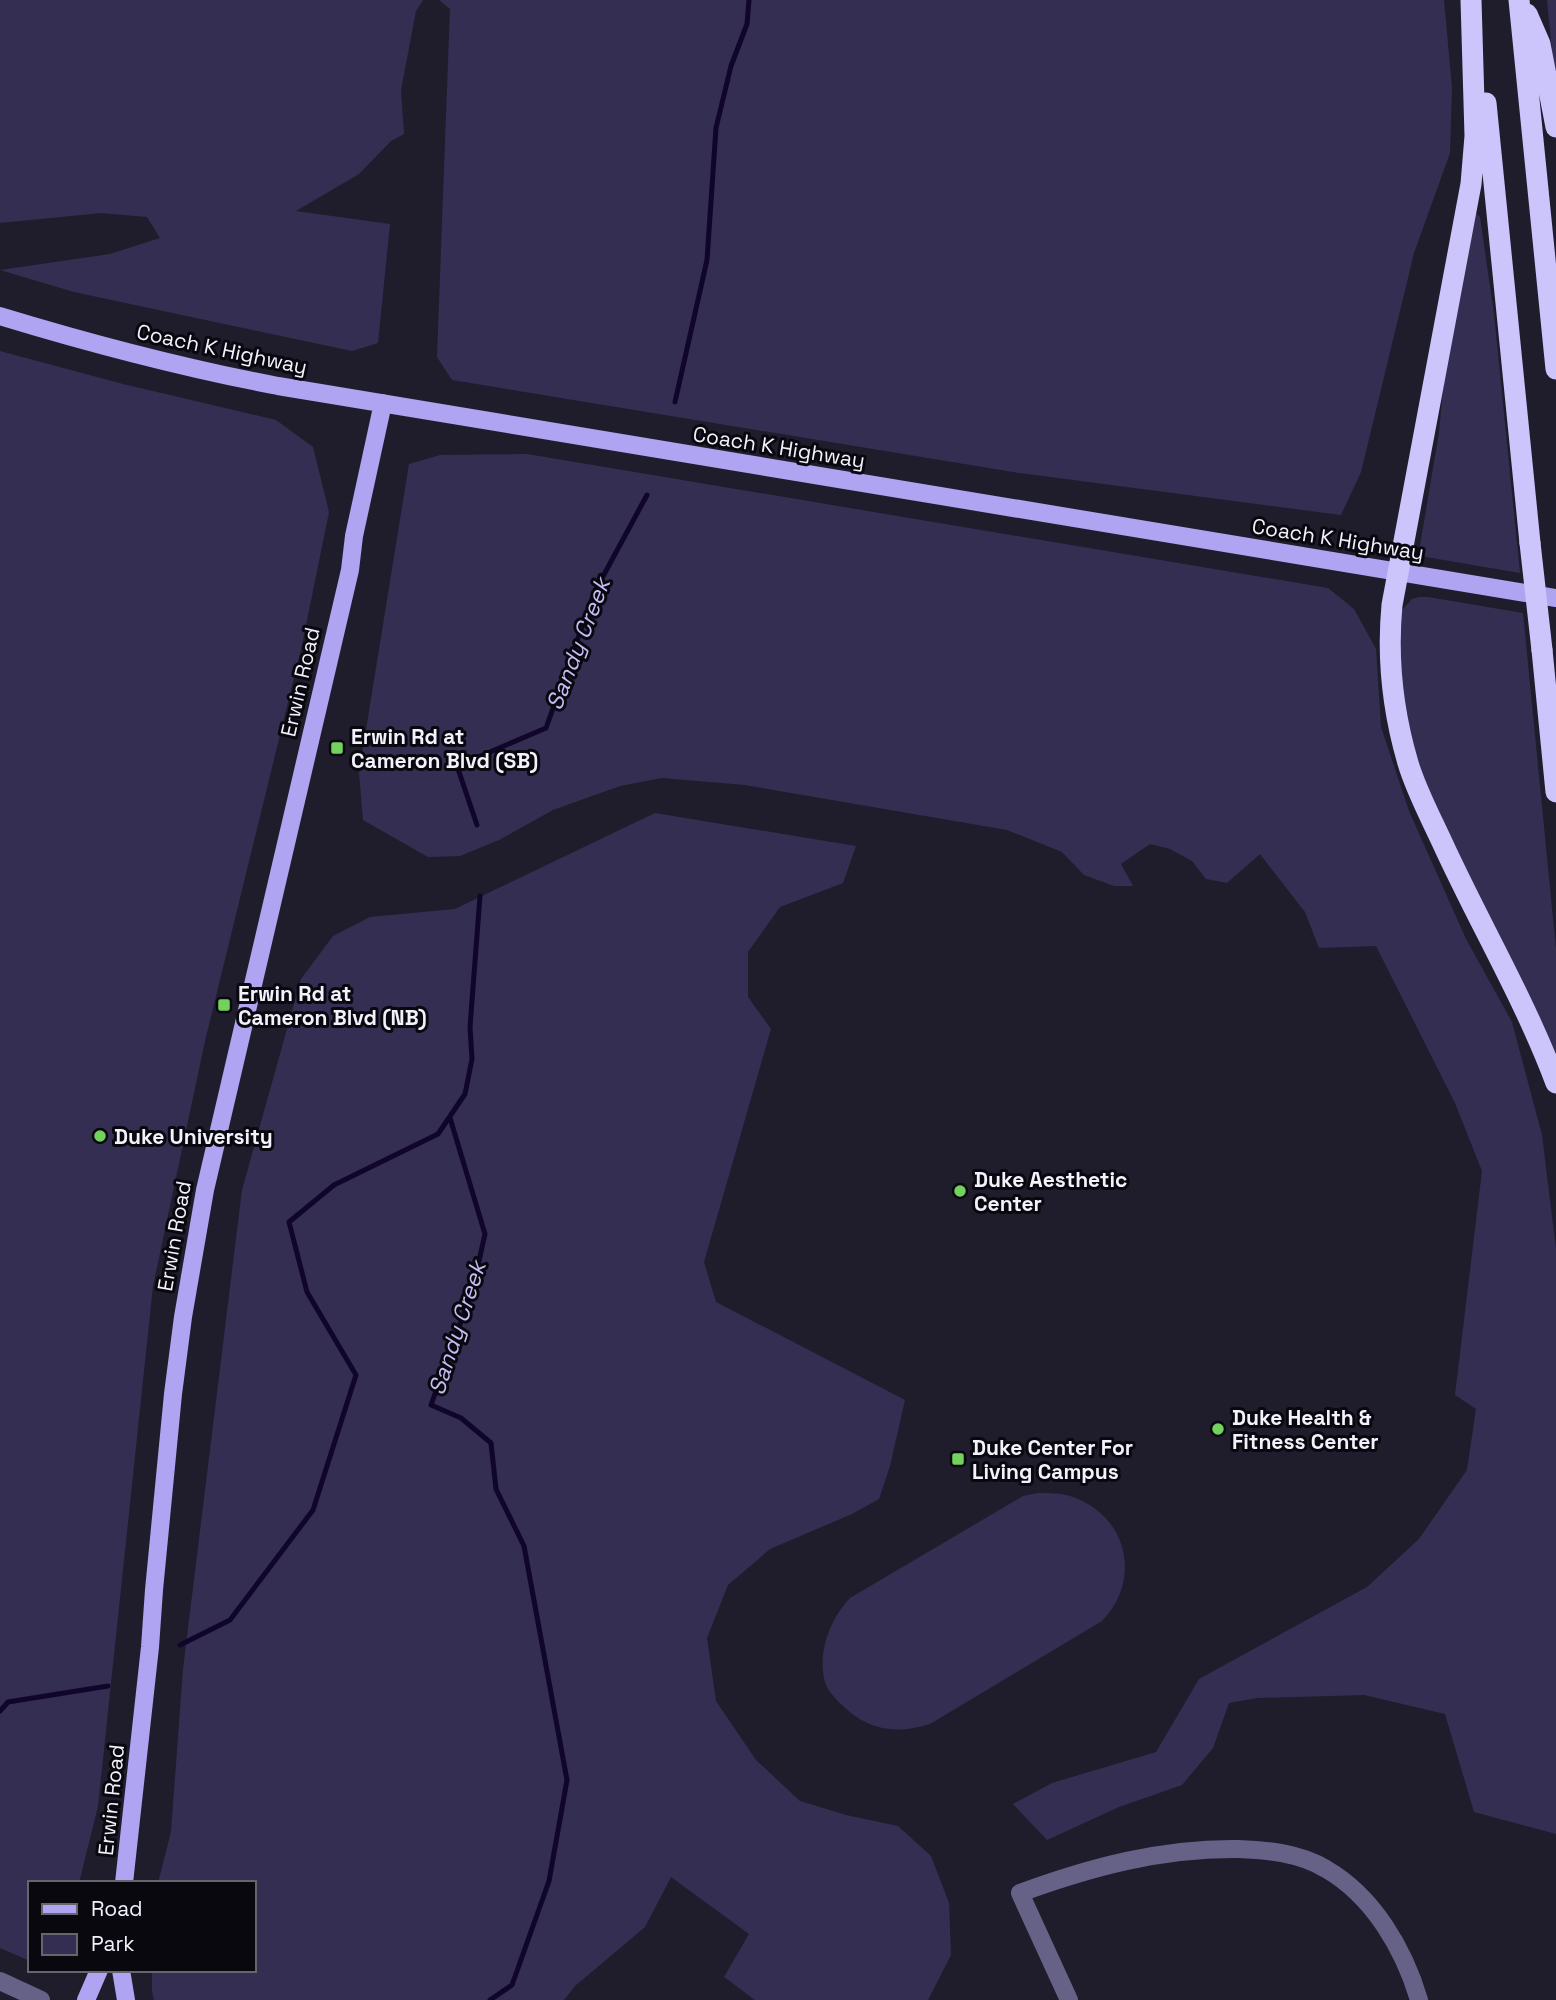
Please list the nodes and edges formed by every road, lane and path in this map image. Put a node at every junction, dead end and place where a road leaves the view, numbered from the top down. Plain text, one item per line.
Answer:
1 (1471, 0) edge
2 (1476, 0) edge
3 (1520, 0) edge
4 (1556, 127) edge
5 (0, 316) edge
6 (1556, 369) edge
7 (383, 403) junction
8 (1398, 572) junction
9 (1556, 598) edge
10 (1556, 792) edge
11 (1556, 1083) edge
12 (124, 1881) edge
13 (98, 1972) edge
14 (121, 1972) edge
15 (0, 1981) edge
16 (41, 2000) edge
17 (86, 2000) edge
18 (126, 2000) edge
19 (1069, 2000) edge
20 (1419, 2000) edge

1 - 8 highway
2 - 10 highway, bridge
3 - 4 highway
3 - 6 highway
5 - 7 main road, Coach K Highway
7 - 8 main road, Coach K Highway
7 - 12 main road, Erwin Road
8 - 9 main road, Coach K Highway
8 - 11 highway
13 - 17 main road
14 - 18 main road
15 - 16 street
19 - 20 street

